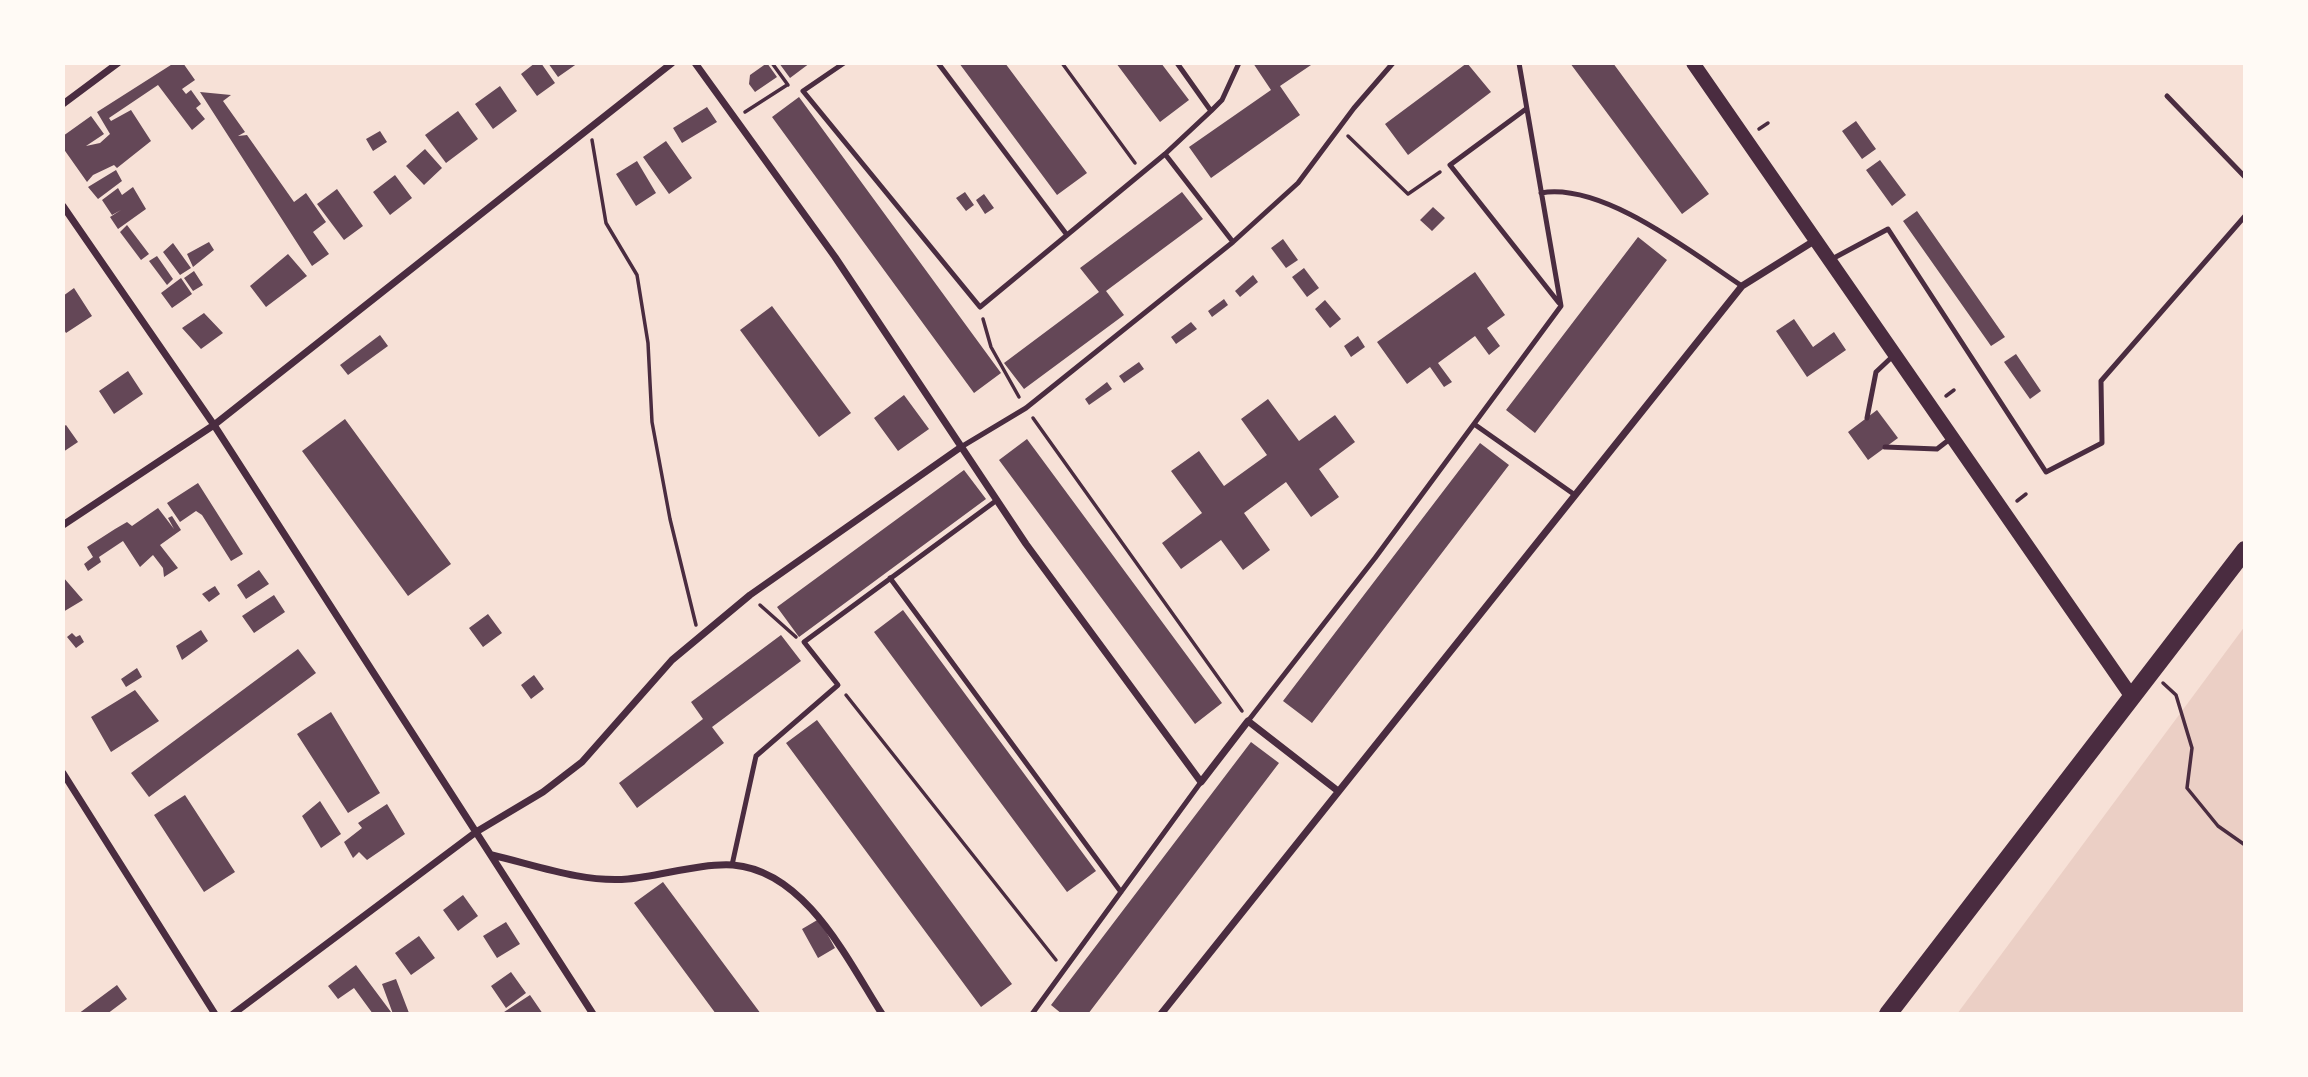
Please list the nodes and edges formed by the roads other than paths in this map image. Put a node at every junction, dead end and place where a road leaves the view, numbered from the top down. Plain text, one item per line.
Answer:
1 (118, 63) edge
2 (672, 63) edge
3 (695, 63) edge
4 (844, 63) edge
5 (938, 63) edge
6 (1177, 63) edge
7 (1239, 63) edge
8 (1393, 63) edge
9 (1519, 63) edge
10 (1693, 63) edge
11 (2167, 96) dead end
12 (63, 104) edge
13 (1526, 109) junction
14 (1211, 111) junction
15 (1165, 154) junction
16 (2245, 177) edge
17 (1541, 193) junction
18 (63, 206) edge
19 (2245, 216) edge
20 (1066, 235) junction
21 (1814, 241) junction
22 (1233, 242) junction
23 (1829, 261) junction
24 (1742, 286) junction
25 (1561, 306) junction
26 (1896, 354) junction
27 (1867, 418) dead end
28 (1474, 424) junction
29 (214, 425) junction
30 (1953, 437) junction
31 (961, 447) junction
32 (1885, 447) dead end
33 (1575, 495) junction
34 (997, 500) junction
35 (63, 525) edge
36 (2245, 550) edge
37 (890, 578) junction
38 (2132, 697) junction
39 (1248, 721) junction
40 (63, 773) edge
41 (1201, 782) junction
42 (1338, 791) junction
43 (476, 832) junction
44 (491, 855) junction
45 (732, 865) junction
46 (1121, 892) junction
47 (215, 1014) edge
48 (233, 1014) edge
49 (593, 1014) edge
50 (882, 1014) edge
51 (1032, 1014) edge
52 (1161, 1014) edge
53 (1888, 1014) edge

1 - 12 street
2 - 29 street
3 - 31 street
4 - 20 lane
5 - 20 lane
6 - 14 lane
7 - 14 lane
8 - 22 lane
9 - 13 lane
10 - 21 main road
11 - 16 lane
13 - 17 lane
13 - 25 lane
14 - 15 lane
15 - 20 lane
15 - 22 lane
17 - 24 lane
17 - 25 lane
18 - 29 street
19 - 23 lane
21 - 23 main road
21 - 24 street
22 - 31 lane
23 - 26 main road
24 - 33 street
25 - 28 lane
26 - 27 lane
26 - 30 main road
28 - 33 lane
28 - 39 lane
29 - 35 street
29 - 43 street
30 - 32 lane
30 - 38 main road
31 - 34 street
31 - 43 street
33 - 42 street
34 - 37 lane
34 - 41 street
36 - 38 main road
37 - 45 lane
37 - 46 lane
38 - 53 main road
39 - 41 street
39 - 42 street
40 - 47 street
41 - 46 lane
42 - 52 street
43 - 44 street
43 - 48 street
44 - 45 street
44 - 49 street
45 - 50 street
46 - 51 lane

